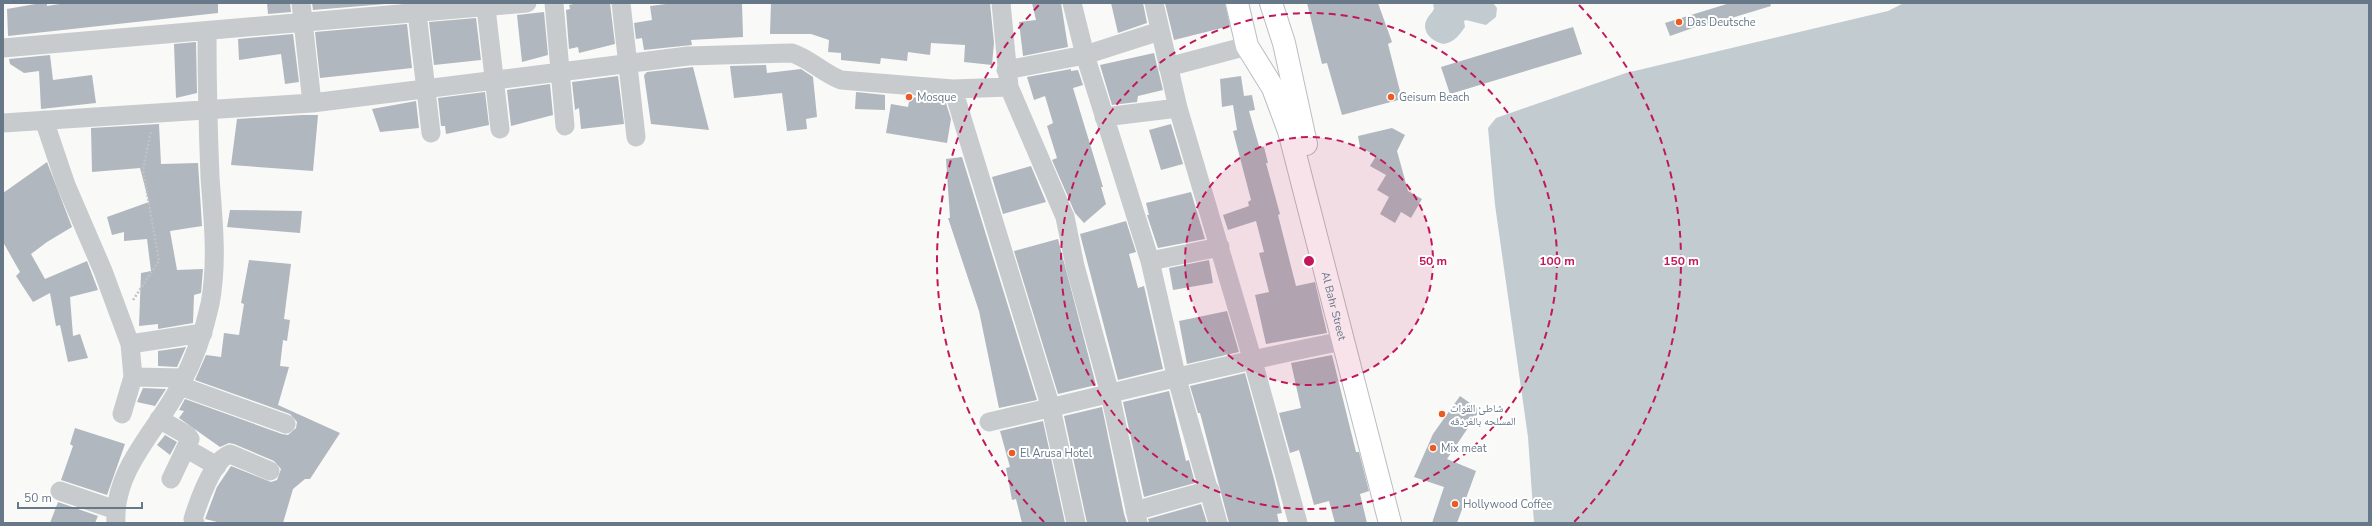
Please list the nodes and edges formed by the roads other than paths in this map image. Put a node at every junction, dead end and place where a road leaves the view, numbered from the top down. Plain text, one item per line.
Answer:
1 (301, 3) edge
2 (527, 3) edge
3 (554, 3) edge
4 (621, 3) edge
5 (1001, 3) edge
6 (1072, 3) edge
7 (1154, 3) edge
8 (1237, 3) edge
9 (1271, 3) edge
10 (486, 8) junction
11 (417, 13) junction
12 (303, 22) junction
13 (1160, 31) junction
14 (207, 32) junction
15 (1284, 43) junction
16 (1247, 46) junction
17 (3, 48) edge
18 (1085, 55) junction
19 (627, 64) junction
20 (1168, 67) junction
21 (561, 71) junction
22 (1008, 78) junction
23 (495, 80) junction
24 (426, 88) junction
25 (952, 89) junction
26 (312, 103) junction
27 (1178, 108) junction
28 (207, 110) junction
29 (1104, 117) junction
30 (44, 120) junction
31 (3, 123) edge
32 (565, 126) dead end
33 (500, 129) dead end
34 (431, 133) dead end
35 (636, 137) dead end
36 (1220, 247) junction
37 (1150, 261) junction
38 (203, 333) junction
39 (1343, 341) junction
40 (130, 344) junction
41 (1252, 358) junction
42 (133, 377) junction
43 (1177, 379) junction
44 (182, 382) junction
45 (1110, 394) junction
46 (1051, 408) junction
47 (122, 414) dead end
48 (159, 419) junction
49 (989, 422) dead end
50 (286, 424) dead end
51 (187, 449) junction
52 (216, 466) junction
53 (270, 471) dead end
54 (171, 479) dead end
55 (1210, 490) junction
56 (60, 491) dead end
57 (116, 517) edge
58 (1137, 517) edge
59 (195, 523) edge
60 (1076, 523) edge
61 (1218, 523) edge
62 (1298, 523) edge
63 (1390, 523) edge
64 (1403, 523) edge

1 - 12 street
2 - 10 street
3 - 21 street
4 - 19 street
5 - 22 street
6 - 18 street
7 - 13 street
8 - 16 main road, Al Bahr Street
9 - 15 main road, Al Bahr Street
10 - 11 street
10 - 23 street
11 - 12 street
11 - 24 street
12 - 14 street
12 - 26 street
13 - 18 street
13 - 20 street
14 - 17 street
14 - 28 street
15 - 16 main road
15 - 64 main road, Al Bahr Street
16 - 20 street
16 - 39 main road, Al Bahr Street
18 - 22 street
18 - 29 street
19 - 21 street
19 - 25 street
19 - 35 street
20 - 27 street
21 - 23 street
21 - 32 street
22 - 25 street
22 - 45 street
23 - 24 street
23 - 33 street
24 - 26 street
24 - 34 street
25 - 46 street
26 - 28 street
27 - 29 street
27 - 36 street
28 - 30 street
28 - 38 street
29 - 37 street
30 - 31 street
30 - 40 street
36 - 37 street
36 - 41 street
37 - 43 street
38 - 40 street
38 - 44 street
39 - 41 street
39 - 63 main road, Al Bahr Street
40 - 42 street
41 - 43 street
41 - 62 street
42 - 44 street
42 - 47 street
43 - 45 street
43 - 55 street
44 - 48 street
44 - 50 street
45 - 46 street
45 - 58 street
46 - 49 street
46 - 60 street
48 - 51 street
48 - 57 street
51 - 52 street
51 - 54 street
52 - 53 street
52 - 59 street
55 - 58 street
55 - 61 street
56 - 57 street

